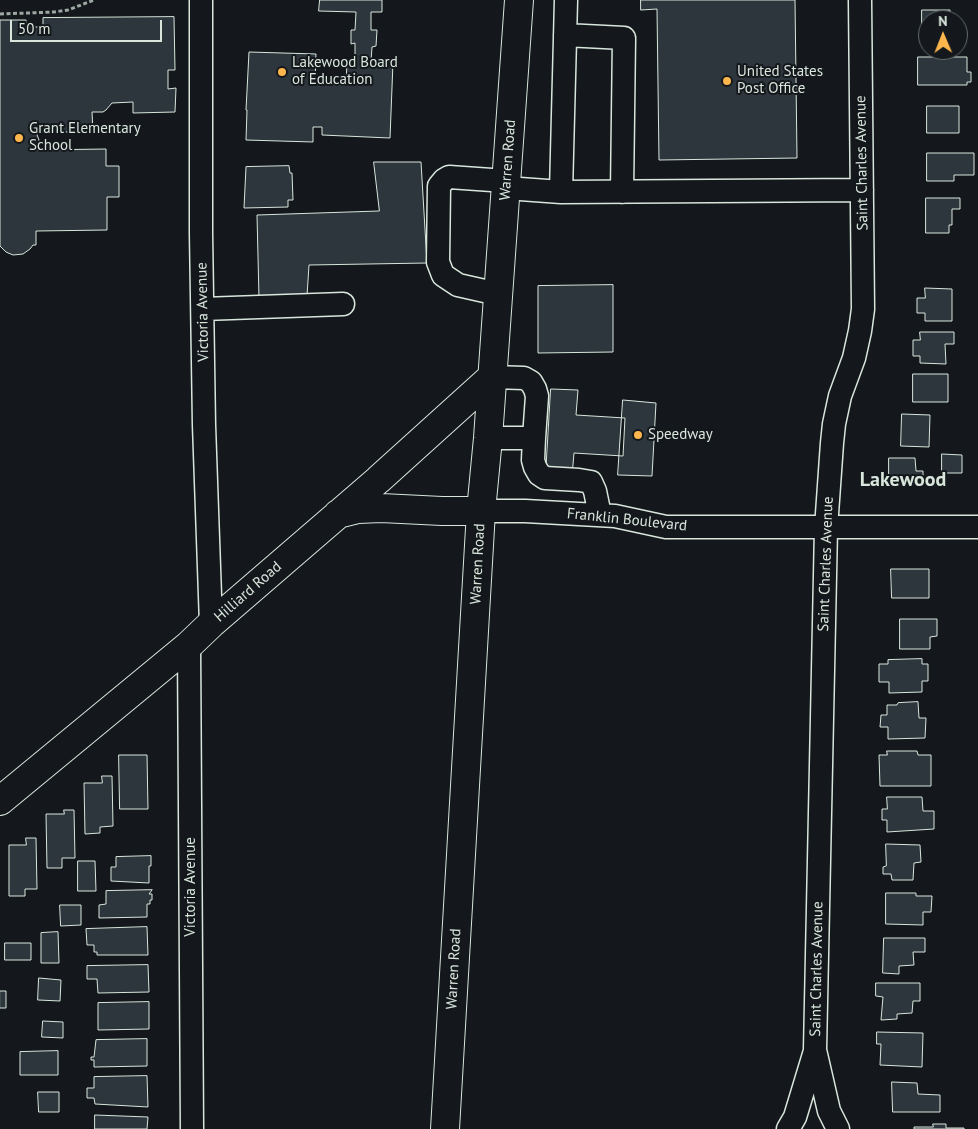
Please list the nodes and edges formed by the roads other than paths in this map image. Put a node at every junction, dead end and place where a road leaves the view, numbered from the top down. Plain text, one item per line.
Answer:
1 (201, 0) edge
2 (519, 0) edge
3 (566, 0) edge
4 (860, 0) edge
5 (565, 35) junction
6 (506, 185) junction
7 (862, 190) junction
8 (561, 192) junction
9 (622, 192) junction
10 (498, 294) junction
11 (343, 304) dead end
12 (203, 308) junction
13 (492, 377) junction
14 (488, 438) junction
15 (534, 438) junction
16 (481, 511) junction
17 (337, 514) junction
18 (600, 515) junction
19 (978, 527) edge
20 (826, 528) junction
21 (211, 624) junction
22 (189, 645) junction
23 (0, 801) edge
24 (816, 1050) junction
25 (192, 1129) edge
26 (445, 1129) edge
27 (788, 1129) edge
28 (838, 1129) edge

1 - 12 street, Victoria Avenue
2 - 6 main road, Warren Road
3 - 5 street
4 - 7 street, Saint Charles Avenue
5 - 8 street
5 - 9 street
6 - 8 street
6 - 10 main road, Warren Road
6 - 10 street
7 - 9 street
7 - 20 street, Saint Charles Avenue
8 - 9 street
10 - 13 main road, Warren Road
11 - 12 street
12 - 21 street, Victoria Avenue
13 - 14 main road, Warren Road
13 - 15 street
13 - 17 main road, Hilliard Road
14 - 15 street
14 - 16 main road, Warren Road
15 - 18 street
16 - 17 main road, Franklin Boulevard
16 - 18 street, Franklin Boulevard
16 - 26 main road, Warren Road
17 - 21 main road, Hilliard Road
18 - 20 street, Franklin Boulevard
19 - 20 street, Franklin Boulevard
20 - 24 street, Saint Charles Avenue
21 - 22 main road, Hilliard Road
22 - 23 main road, Hilliard Road
22 - 25 street, Victoria Avenue
24 - 27 street
24 - 28 street, Saint Charles Avenue

